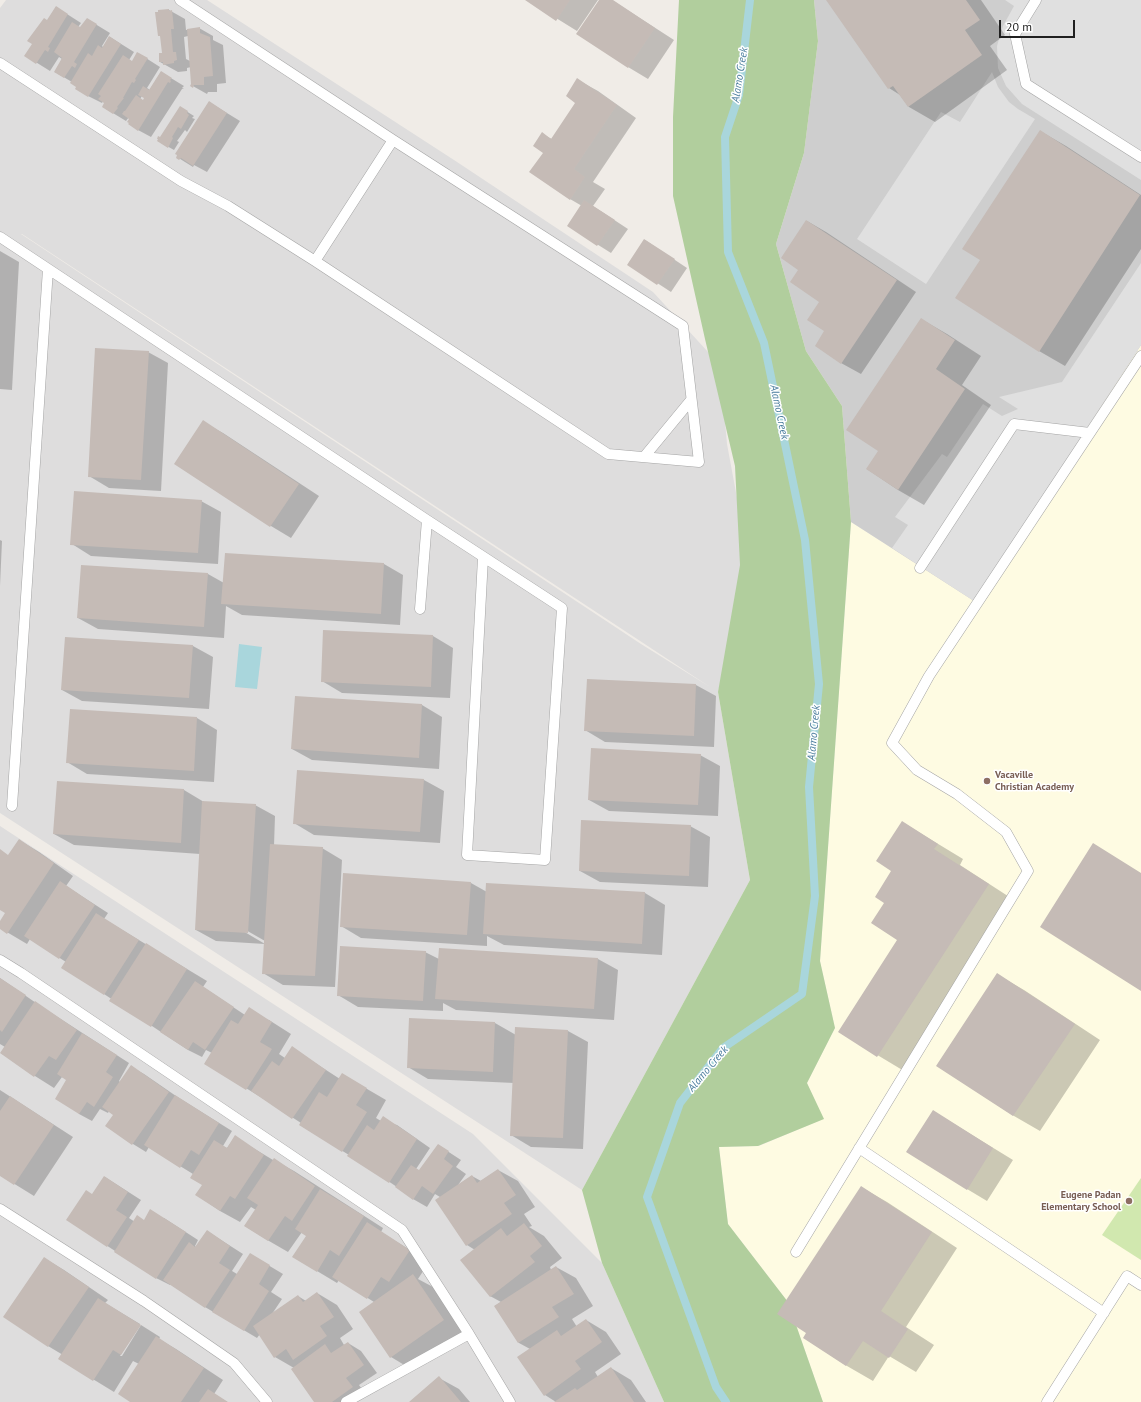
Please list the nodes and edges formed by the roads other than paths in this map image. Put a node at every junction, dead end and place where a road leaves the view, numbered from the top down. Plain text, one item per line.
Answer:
1 (180, 0) edge
2 (1036, 0) edge
3 (0, 63) edge
4 (393, 140) junction
5 (1141, 157) edge
6 (0, 237) edge
7 (315, 261) junction
8 (48, 269) junction
9 (1141, 356) edge
10 (691, 400) junction
11 (1090, 433) junction
12 (644, 457) junction
13 (426, 520) junction
14 (483, 558) junction
15 (920, 568) dead end
16 (420, 609) dead end
17 (12, 806) dead end
18 (0, 960) edge
19 (859, 1148) junction
20 (0, 1209) edge
21 (796, 1252) dead end
22 (1141, 1285) edge
23 (1104, 1313) junction
24 (470, 1334) junction
25 (267, 1402) edge
26 (346, 1402) edge
27 (510, 1402) edge
28 (1046, 1402) edge

1 - 4 lane
2 - 5 lane
3 - 7 lane
4 - 7 lane
4 - 10 lane
6 - 8 lane
7 - 12 lane
8 - 13 lane
8 - 17 lane
9 - 11 lane
10 - 12 lane
10 - 12 lane
11 - 15 lane
11 - 19 lane
13 - 14 lane
13 - 16 lane
14 - 14 lane
18 - 24 lane
19 - 21 lane
19 - 23 lane
20 - 25 lane
22 - 23 lane
23 - 28 lane
24 - 26 lane
24 - 27 lane

